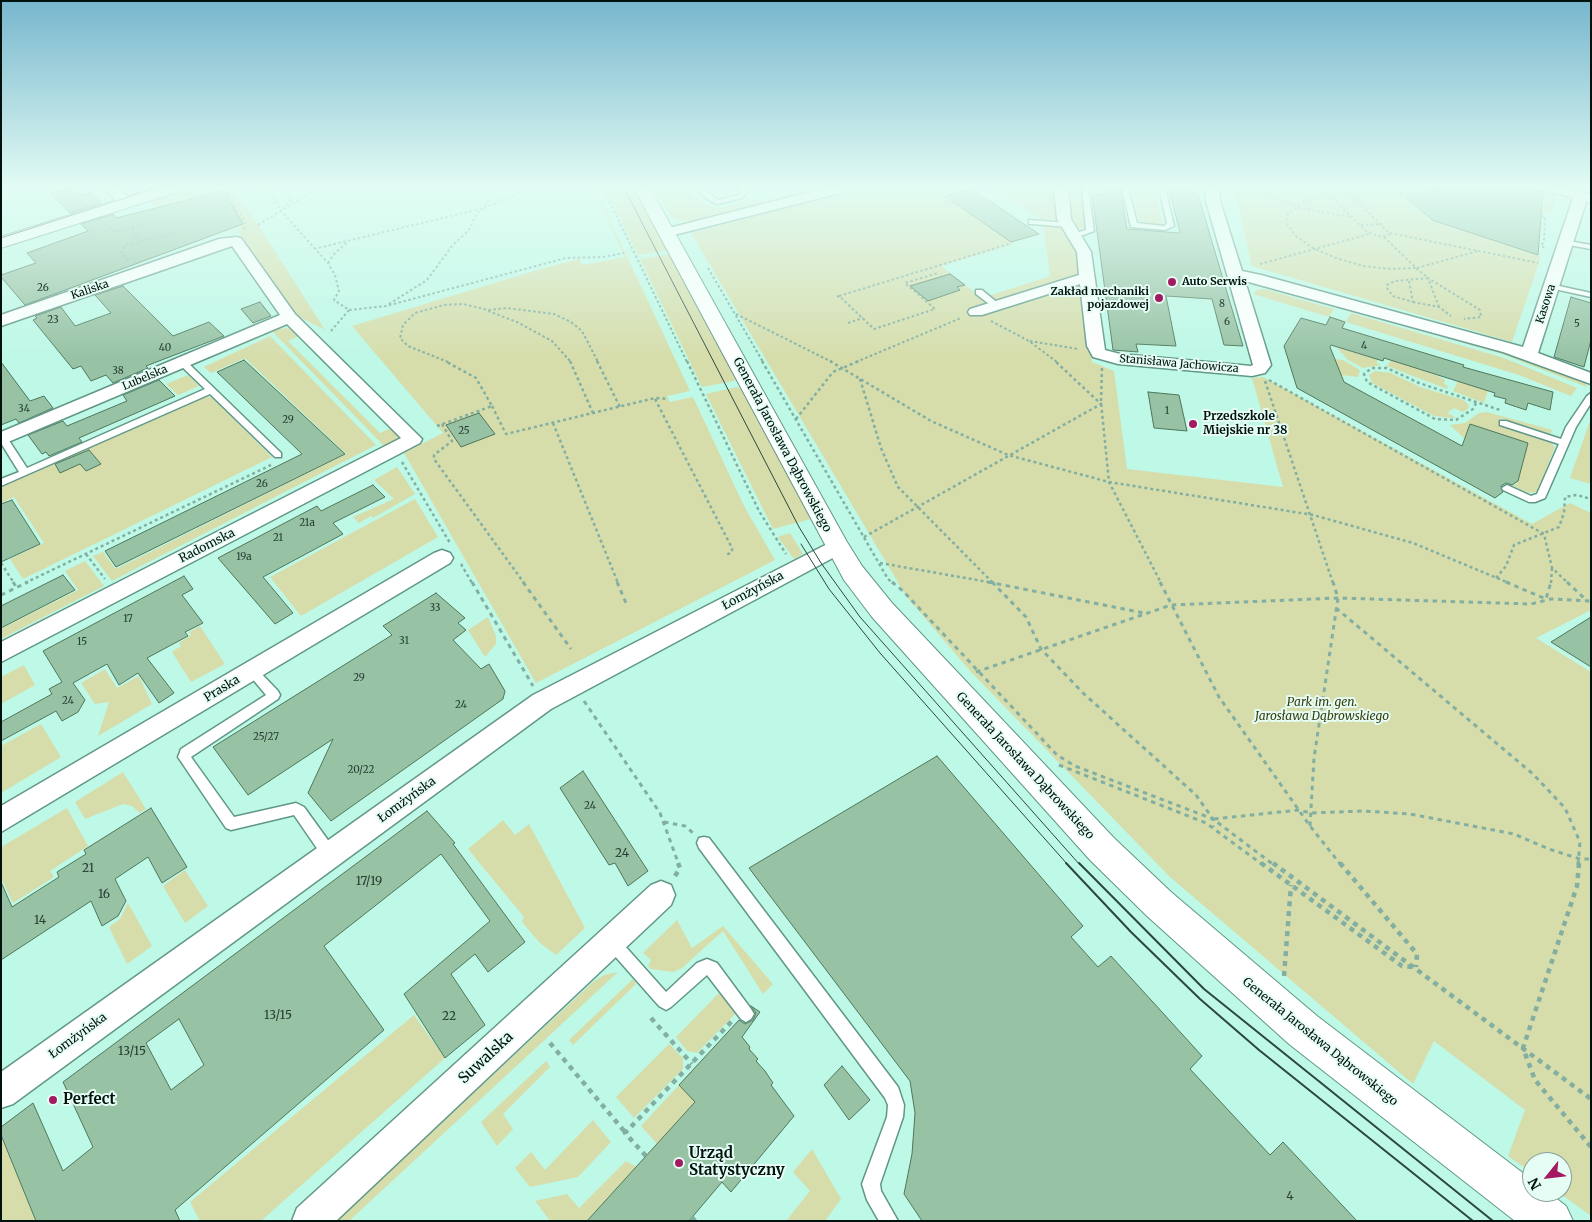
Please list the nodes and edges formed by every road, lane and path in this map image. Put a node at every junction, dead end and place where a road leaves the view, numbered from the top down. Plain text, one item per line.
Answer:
1 (125, 245) edge
2 (221, 245) edge
3 (232, 245) edge
4 (311, 245) edge
5 (330, 245) edge
6 (345, 245) edge
7 (453, 245) edge
8 (631, 245) edge
9 (673, 245) edge
10 (1006, 245) edge
11 (1080, 245) edge
12 (1226, 245) edge
13 (1309, 245) edge
14 (1325, 245) edge
15 (1392, 245) edge
16 (1449, 245) edge
17 (1541, 245) edge
18 (1565, 245) edge
19 (1313, 248) junction
20 (1546, 248) dead end
21 (314, 249) junction
22 (1479, 251) junction
23 (624, 253) dead end
24 (132, 263) dead end
25 (328, 263) junction
26 (1538, 263) dead end
27 (705, 264) dead end
28 (1416, 268) junction
29 (938, 273) dead end
30 (1235, 273) junction
31 (898, 277) junction
32 (1087, 277) junction
33 (1428, 278) junction
34 (1409, 281) junction
35 (905, 283) junction
36 (1553, 286) junction
37 (979, 292) dead end
38 (1591, 295) edge
39 (1413, 302) junction
40 (996, 305) junction
41 (386, 306) junction
42 (1439, 307) junction
43 (349, 310) junction
44 (488, 310) junction
45 (976, 312) junction
46 (735, 314) junction
47 (289, 317) junction
48 (863, 318) junction
49 (1, 321) edge
50 (848, 324) dead end
51 (331, 331) dead end
52 (1029, 340) junction
53 (1529, 355) junction
54 (1099, 357) junction
55 (182, 362) junction
56 (841, 367) junction
57 (859, 379) junction
58 (1591, 379) edge
59 (211, 390) junction
60 (1591, 396) edge
61 (655, 398) junction
62 (668, 399) dead end
63 (1476, 403) junction
64 (1101, 404) junction
65 (492, 406) junction
66 (620, 407) junction
67 (1504, 412) dead end
68 (592, 413) junction
69 (796, 420) junction
70 (554, 423) junction
71 (1503, 423) dead end
72 (442, 424) junction
73 (437, 426) dead end
74 (2, 438) edge
75 (1564, 442) junction
76 (394, 449) junction
77 (278, 455) joint
78 (1008, 455) junction
79 (25, 473) junction
80 (1109, 482) junction
81 (1, 483) edge
82 (1507, 488) dead end
83 (1591, 499) edge
84 (919, 507) junction
85 (1313, 515) junction
86 (1544, 534) junction
87 (86, 554) junction
88 (861, 554) junction
89 (451, 555) junction
90 (726, 555) dead end
91 (1, 563) edge
92 (798, 567) junction
93 (1552, 568) junction
94 (1495, 578) junction
95 (993, 583) junction
96 (110, 586) dead end
97 (17, 588) junction
98 (1, 596) edge
99 (1338, 598) junction
100 (1546, 599) junction
101 (1589, 601) edge
102 (626, 603) dead end
103 (1170, 605) junction
104 (1336, 608) junction
105 (1144, 614) junction
106 (571, 649) dead end
107 (1041, 649) junction
108 (1, 653) edge
109 (252, 671) junction
110 (977, 671) junction
111 (970, 674) dead end
112 (574, 686) junction
113 (542, 702) junction
114 (1052, 762) dead end
115 (1299, 810) junction
116 (1311, 813) junction
117 (1213, 819) junction
118 (1, 820) edge
119 (664, 822) junction
120 (1310, 826) junction
121 (1213, 827) junction
122 (704, 843) joint
123 (330, 855) junction
124 (1580, 859) junction
125 (1591, 859) edge
126 (680, 868) dead end
127 (1291, 884) junction
128 (661, 895) dead end
129 (612, 941) junction
130 (1416, 967) junction
131 (1284, 979) dead end
132 (744, 1012) joint
133 (651, 1018) dead end
134 (550, 1043) dead end
135 (1523, 1048) junction
136 (692, 1064) junction
137 (1, 1092) edge
138 (1591, 1099) edge
139 (625, 1132) junction
140 (1591, 1146) edge
141 (646, 1156) dead end
142 (310, 1221) edge
143 (889, 1221) edge
144 (1551, 1221) edge

1 - 24 path
2 - 49 street, Kaliska
3 - 47 street
4 - 21 path
5 - 21 path
6 - 25 path
7 - 41 path
8 - 92 path
9 - 88 street, Generała Jarosława Dąbrowskiego
10 - 31 path
11 - 32 street
12 - 30 street
13 - 19 path
14 - 19 path
15 - 28 path
16 - 22 path
17 - 20 path
18 - 36 street, Kasowa
19 - 28 path
19 - 30 path
21 - 25 path
22 - 26 path
22 - 28 path
23 - 41 path
25 - 43 path
27 - 46 path
28 - 33 path
29 - 35 path
30 - 53 street
30 - 54 street, Stanisława Jachowicza
31 - 35 path
31 - 48 path
32 - 40 street
32 - 54 street
33 - 34 path
33 - 42 path
33 - 42 path
34 - 39 path
34 - 39 path
35 - 48 path
36 - 38 lane
36 - 53 street, Kasowa
37 - 40 lane
39 - 42 path
40 - 45 street
41 - 43 path
43 - 51 path
44 - 65 path
44 - 66 path
44 - 68 path
45 - 52 path
45 - 56 path
46 - 56 path
46 - 69 path
47 - 55 street, Lubelska
47 - 76 street, Radomska
48 - 50 path
52 - 54 path
52 - 64 path
53 - 58 street
54 - 64 path
55 - 59 lane
55 - 74 street, Lubelska
56 - 57 path
56 - 69 path
57 - 78 path
57 - 84 path
59 - 77 lane
59 - 79 lane
60 - 75 lane
61 - 62 path
61 - 66 path
61 - 90 path
63 - 63 path
63 - 67 path
64 - 78 path
64 - 80 path
65 - 70 path
65 - 72 path
66 - 68 path
68 - 70 path
69 - 88 path
70 - 102 path
71 - 75 lane
72 - 73 path
72 - 106 path
74 - 79 lane
75 - 82 lane
76 - 89 path
76 - 108 street, Radomska
77 - 87 path
78 - 80 path
78 - 84 path
79 - 81 lane
80 - 85 path
80 - 103 path
83 - 86 path
84 - 88 path
84 - 95 path
85 - 86 path
85 - 94 path
85 - 99 path
86 - 93 path
86 - 94 path
87 - 96 path
87 - 97 path
88 - 92 street, Łomżyńska
88 - 95 path
88 - 110 path
88 - 144 street, Generała Jarosława Dąbrowskiego
89 - 109 street, Praska
89 - 113 path
91 - 97 path
92 - 112 street, Łomżyńska
93 - 100 path
93 - 101 path
94 - 100 path
95 - 105 path
95 - 107 path
97 - 98 path
99 - 100 path
99 - 103 path
99 - 104 path
100 - 101 path
103 - 105 path
103 - 115 path
104 - 116 path
104 - 124 path
105 - 107 path
107 - 110 path
107 - 117 path
109 - 118 street, Praska
109 - 123 lane
110 - 111 path
110 - 117 path
112 - 113 street, Łomżyńska
112 - 119 path
113 - 123 street, Łomżyńska
114 - 121 path
115 - 116 path
115 - 117 path
115 - 120 path
116 - 120 path
116 - 124 path
117 - 121 path
117 - 130 path
119 - 122 path
119 - 126 path
120 - 130 path
121 - 127 path
122 - 143 lane
123 - 137 street, Łomżyńska
124 - 125 path
124 - 135 path
127 - 130 path
127 - 131 path
128 - 129 street, Suwalska
129 - 132 lane
129 - 142 street, Suwalska
130 - 135 path
132 - 136 path
133 - 136 path
134 - 139 path
135 - 138 path
135 - 140 path
136 - 139 path
139 - 141 path

